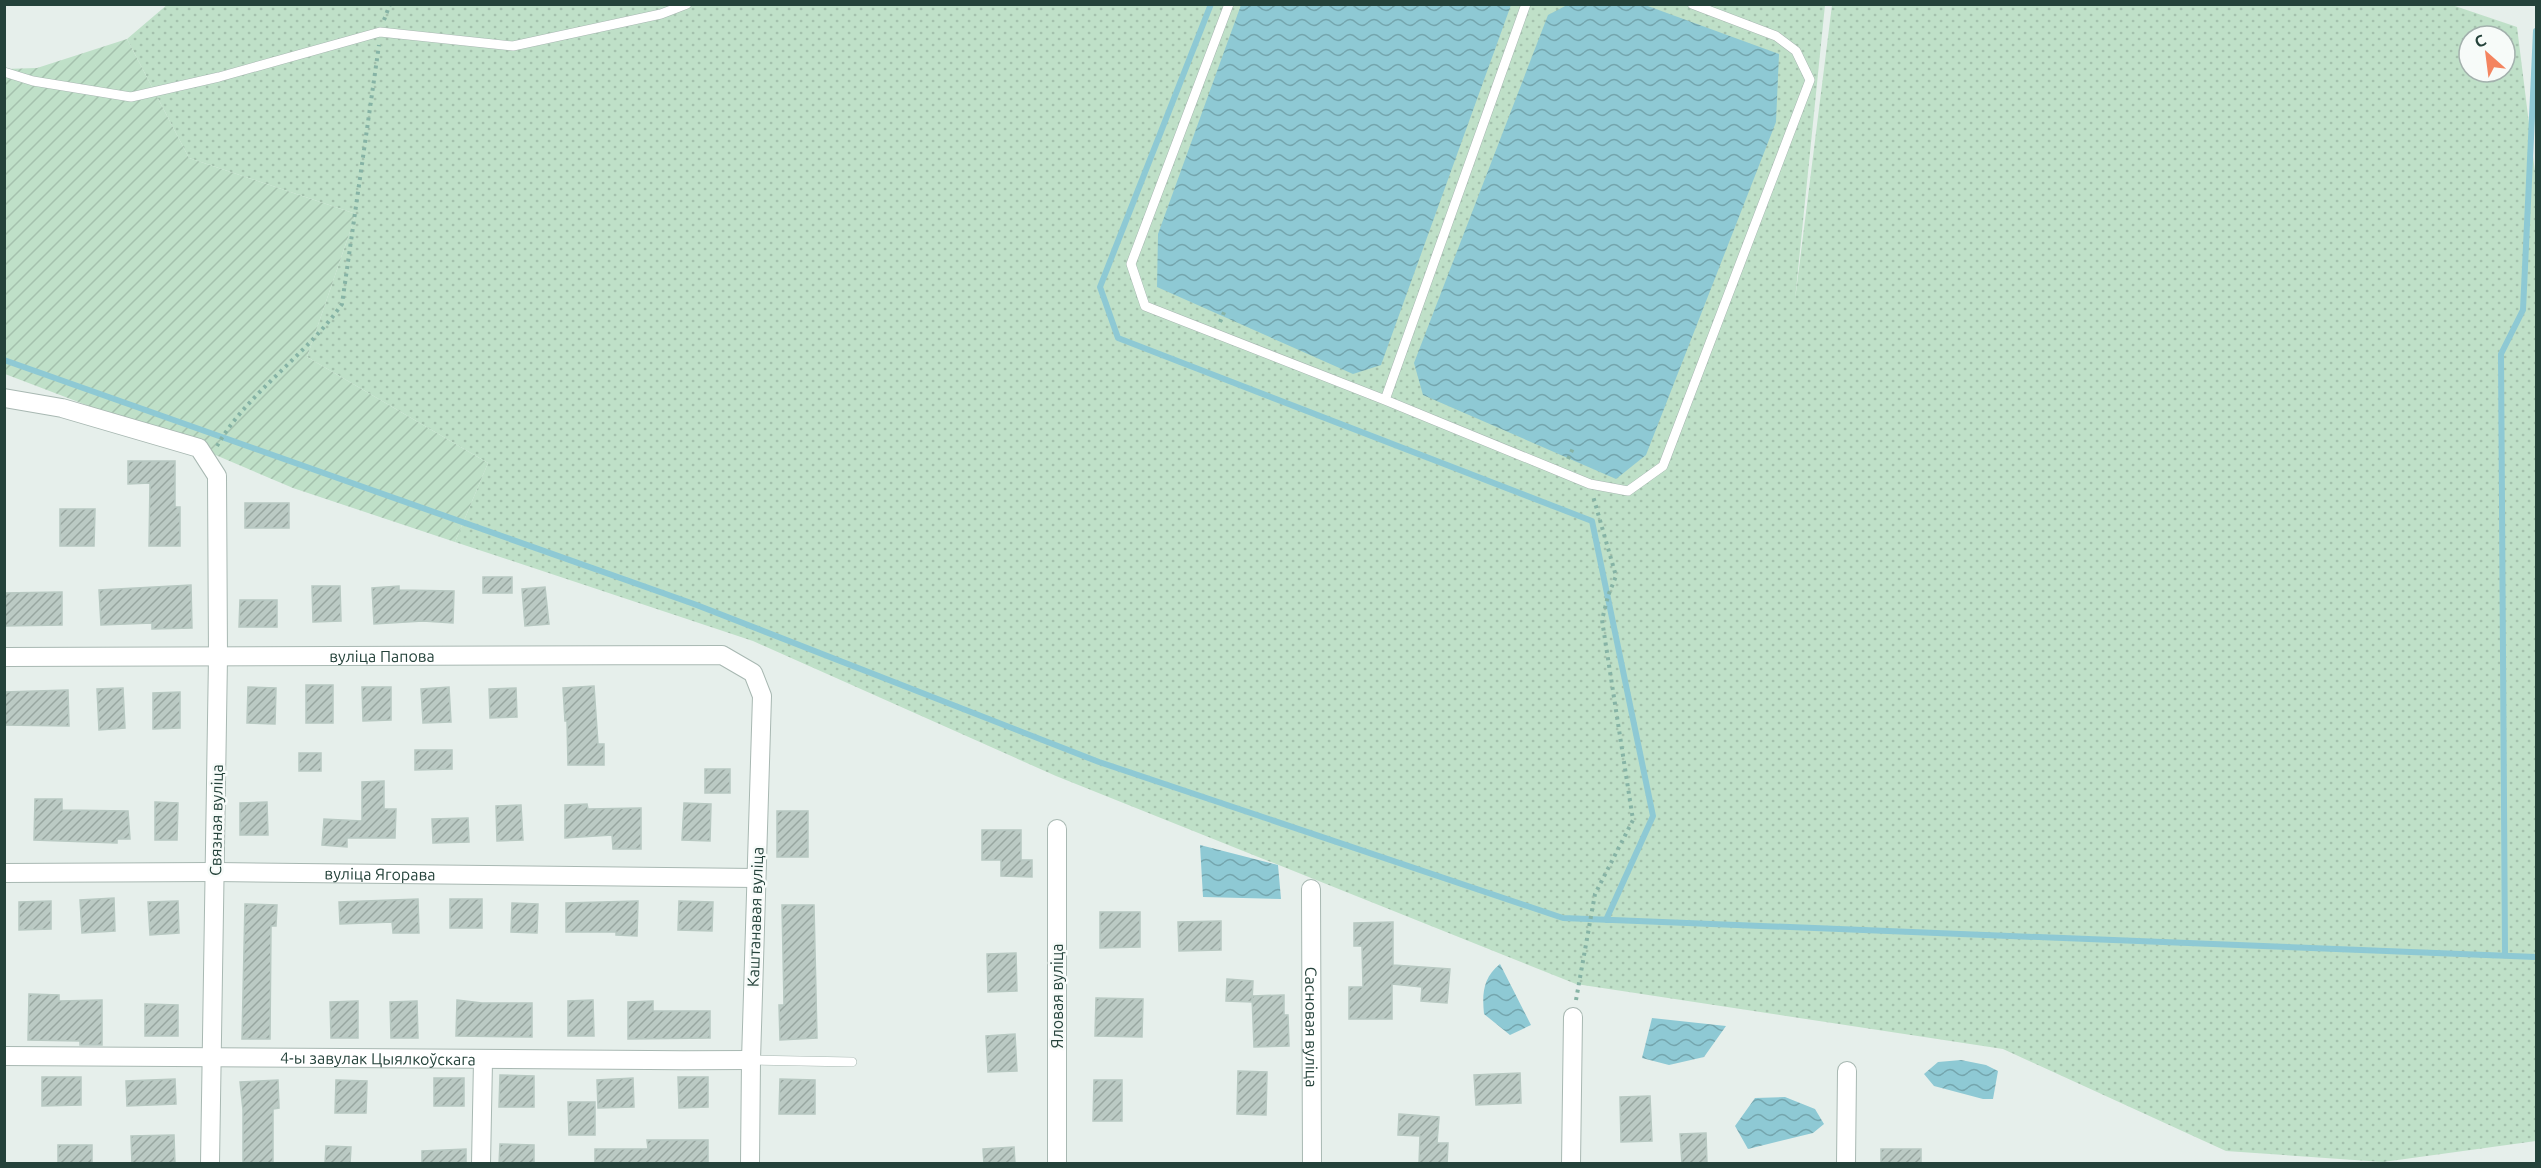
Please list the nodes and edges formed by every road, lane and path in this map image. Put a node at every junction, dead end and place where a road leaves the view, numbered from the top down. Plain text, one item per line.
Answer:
1 (390, 4) edge
2 (687, 4) edge
3 (1229, 4) edge
4 (1526, 4) edge
5 (1692, 4) edge
6 (380, 32) junction
7 (4, 72) edge
8 (1225, 310) dead end
9 (1218, 325) dead end
10 (4, 398) edge
11 (1385, 400) junction
12 (218, 445) dead end
13 (1574, 446) dead end
14 (1568, 459) dead end
15 (1590, 484) junction
16 (4, 657) edge
17 (218, 657) junction
18 (753, 673) joint
19 (1057, 829) dead end
20 (215, 872) junction
21 (4, 873) edge
22 (756, 878) junction
23 (1311, 889) dead end
24 (1573, 1017) joint
25 (4, 1056) edge
26 (211, 1056) junction
27 (751, 1060) junction
28 (483, 1061) junction
29 (852, 1062) dead end
30 (1847, 1071) dead end
31 (210, 1164) edge
32 (481, 1164) edge
33 (750, 1164) edge
34 (1057, 1164) edge
35 (1312, 1164) edge
36 (1571, 1164) edge
37 (1846, 1164) edge

1 - 6 path
2 - 6 lane
3 - 11 lane
4 - 11 lane
5 - 15 lane
6 - 7 lane
6 - 12 path
8 - 9 path
10 - 17 street, Связная вуліца
11 - 15 lane
13 - 14 path
15 - 24 path
16 - 17 street, вуліца Папова
17 - 18 street, вуліца Папова
17 - 20 street, Связная вуліца
18 - 22 street, Каштанавая вуліца
19 - 34 street, Яловая вуліца
20 - 21 street, вуліца Ягорава
20 - 22 street, вуліца Ягорава
20 - 26 street, Связная вуліца
22 - 27 street, Каштанавая вуліца
23 - 35 street, Сасновая вуліца
24 - 36 street
25 - 26 street, 4-ы завулак Цыялкоўскага
26 - 28 street, 4-ы завулак Цыялкоўскага
26 - 31 street, Связная вуліца
27 - 28 street, 4-ы завулак Цыялкоўскага
27 - 29 lane
27 - 33 street, Каштанавая вуліца
28 - 32 street
30 - 37 street

